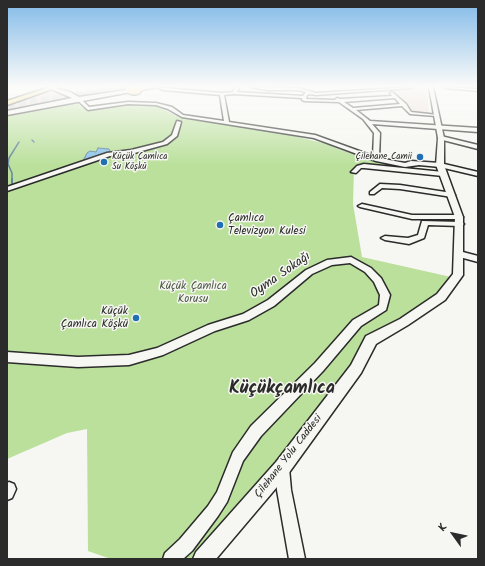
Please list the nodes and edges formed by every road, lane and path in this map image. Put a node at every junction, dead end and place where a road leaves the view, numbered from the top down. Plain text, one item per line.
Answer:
1 (178, 113) edge
2 (225, 113) edge
3 (358, 113) edge
4 (415, 113) edge
5 (436, 115) joint
6 (179, 122) dead end
7 (227, 122) junction
8 (369, 122) junction
9 (438, 127) junction
10 (478, 130) edge
11 (441, 138) junction
12 (455, 145) dead end
13 (478, 148) edge
14 (376, 159) junction
15 (440, 165) junction
16 (354, 172) dead end
17 (443, 174) junction
18 (478, 174) edge
19 (7, 189) edge
20 (372, 193) dead end
21 (452, 195) junction
22 (362, 206) dead end
23 (460, 220) junction
24 (385, 238) dead end
25 (459, 254) junction
26 (478, 259) edge
27 (7, 357) edge
28 (282, 468) junction
29 (171, 559) edge
30 (203, 559) edge
31 (297, 559) edge

1 - 7 street
2 - 7 street
3 - 8 street
4 - 5 street
5 - 9 street, Çilehane Yolu Caddesi
6 - 19 street
7 - 14 street
8 - 9 street
8 - 14 street
9 - 10 street
9 - 11 street, Çilehane Yolu Caddesi
11 - 13 street
11 - 15 street, Çilehane Yolu Caddesi
12 - 13 street
14 - 15 street
15 - 17 street, Çilehane Yolu Caddesi
15 - 18 street
16 - 17 street
17 - 21 street, Çilehane Yolu Caddesi
20 - 21 street
21 - 23 street, Çilehane Yolu Caddesi
22 - 23 street
23 - 24 street
23 - 25 street, Çilehane Yolu Caddesi
25 - 26 street
25 - 28 street, Çilehane Yolu Caddesi
27 - 29 street, Oyma Sokağı
28 - 30 street, Çilehane Yolu Caddesi
28 - 31 street

